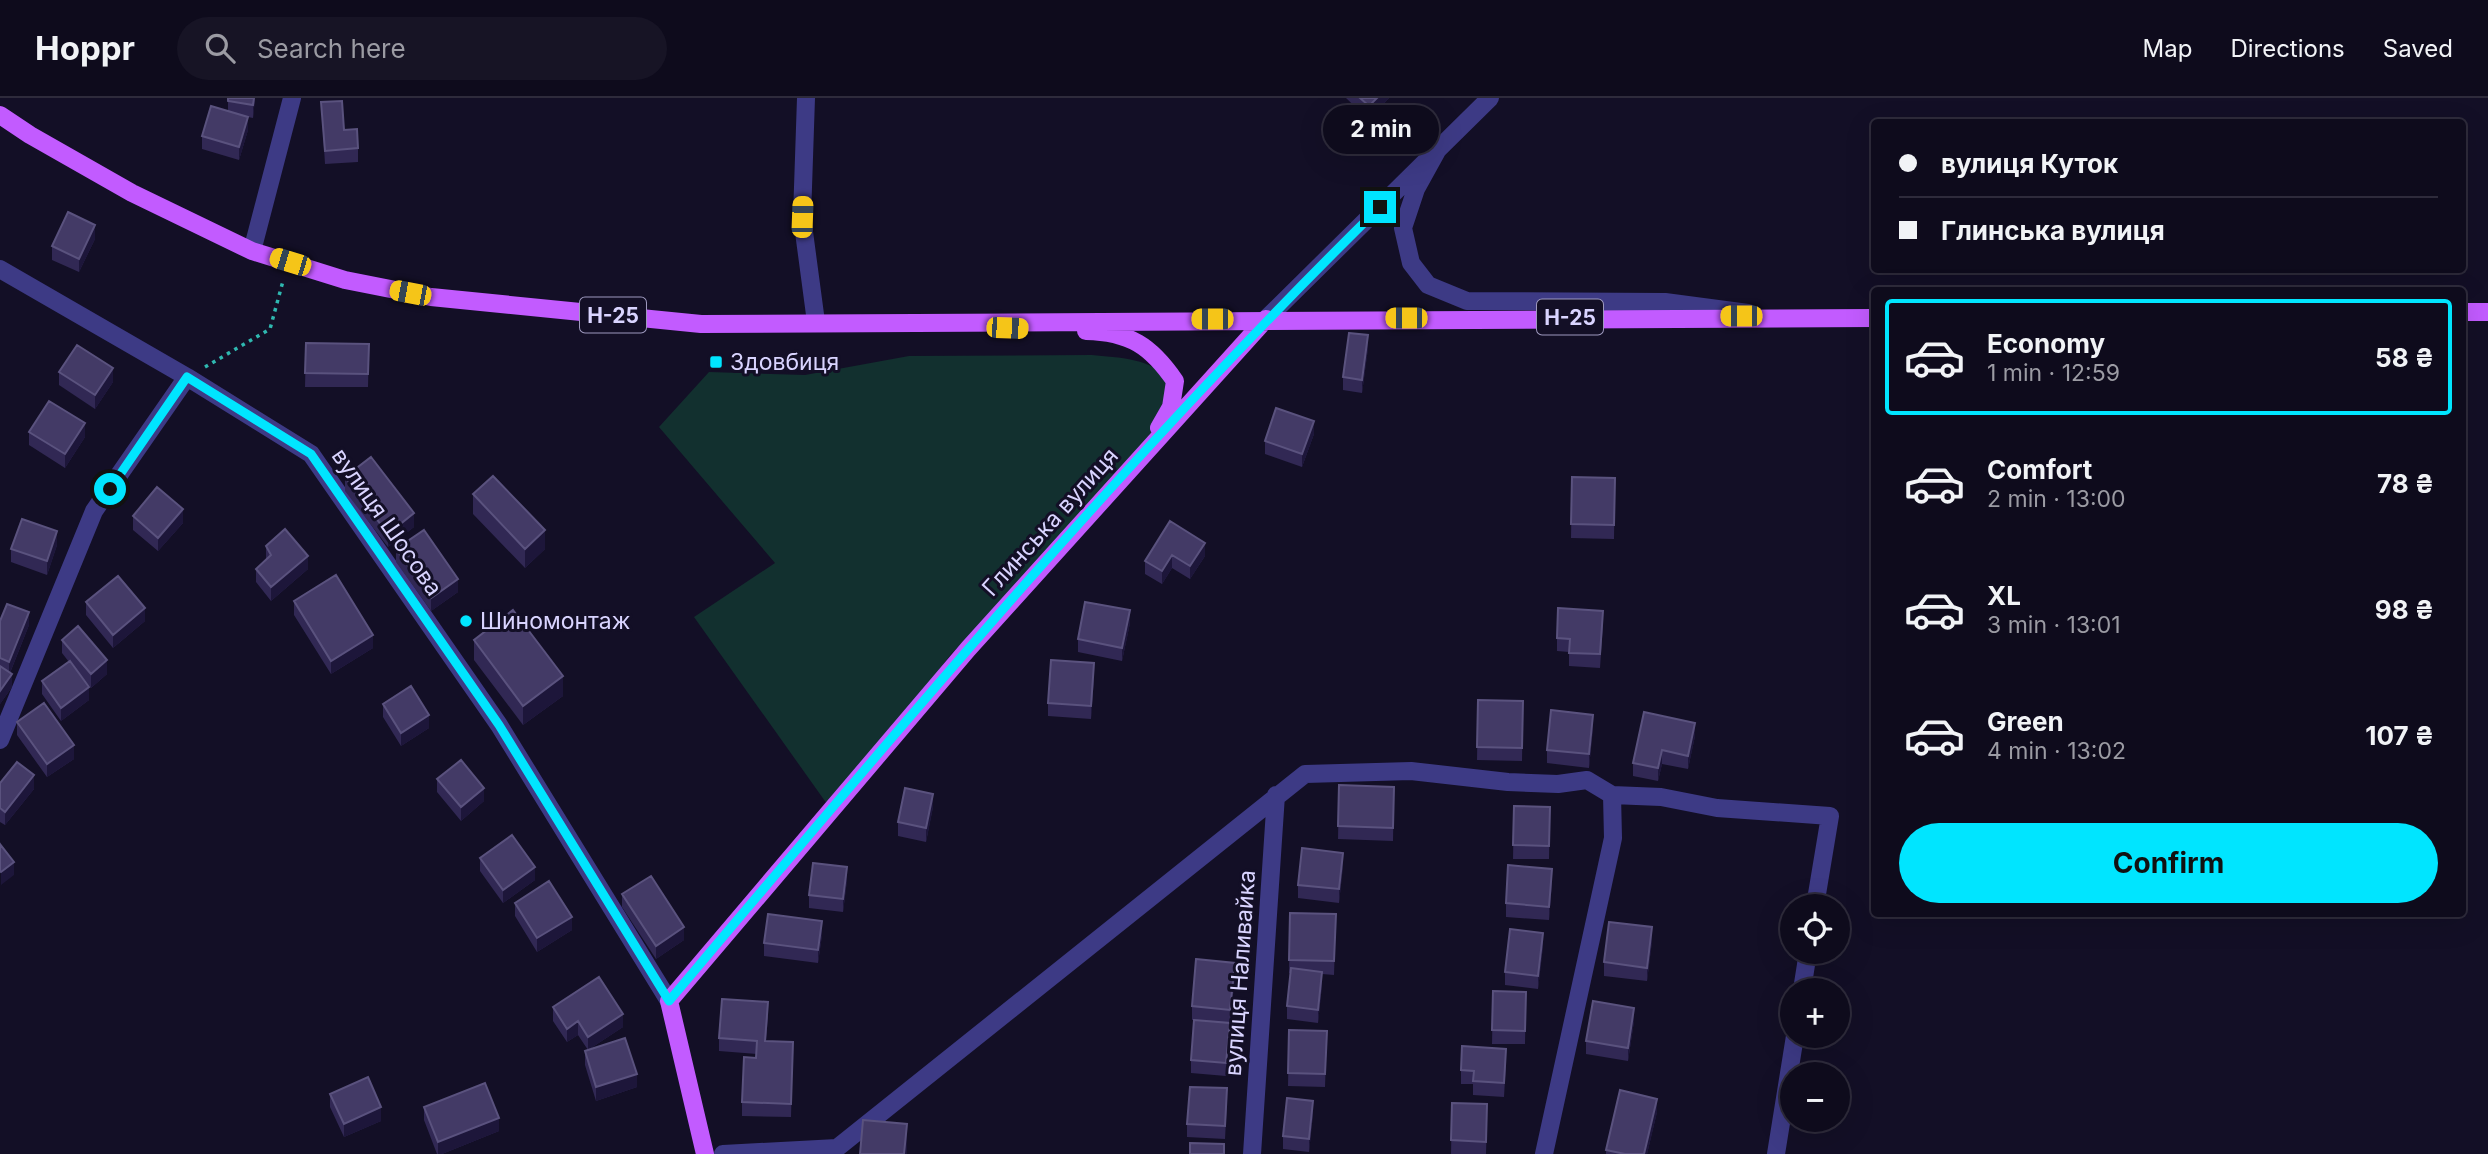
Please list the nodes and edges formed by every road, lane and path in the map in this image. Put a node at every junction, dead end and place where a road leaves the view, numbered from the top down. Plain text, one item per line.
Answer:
1 (292, 98) edge
2 (806, 98) edge
3 (1490, 98) edge
4 (0, 115) edge
5 (1437, 151) junction
6 (252, 251) junction
7 (290, 262) junction
8 (0, 269) edge
9 (2488, 312) edge
10 (2466, 313) edge
11 (1769, 316) junction
12 (1871, 318) edge
13 (1266, 319) junction
14 (994, 321) junction
15 (816, 322) junction
16 (187, 377) junction
17 (1144, 454) junction
18 (0, 740) edge
19 (1276, 795) junction
20 (1612, 795) junction
21 (1817, 894) edge
22 (669, 1001) junction
23 (1792, 1048) edge
24 (705, 1154) edge
25 (723, 1154) edge
26 (1252, 1154) edge
27 (1544, 1154) edge
28 (1776, 1154) edge

1 - 6 street
2 - 15 street
3 - 5 street, Глинська вулиця
4 - 6 main road, Н-25
5 - 11 street
5 - 13 street, Глинська вулиця
6 - 7 main road, Н-25
7 - 15 main road, Н-25
7 - 16 path
8 - 16 street, вулиця Шосова
9 - 10 main road
11 - 12 main road, Н-25
11 - 13 main road, Н-25
13 - 14 main road, Н-25
13 - 17 main road, Глинська вулиця
14 - 15 main road, Н-25
14 - 17 main road
16 - 18 street
16 - 22 street, вулиця Шосова
17 - 22 main road, Глинська вулиця
19 - 20 street
19 - 25 street
19 - 26 street, вулиця Наливайка
20 - 21 street
20 - 27 street
22 - 24 main road, вулиця Шосова
23 - 28 street

